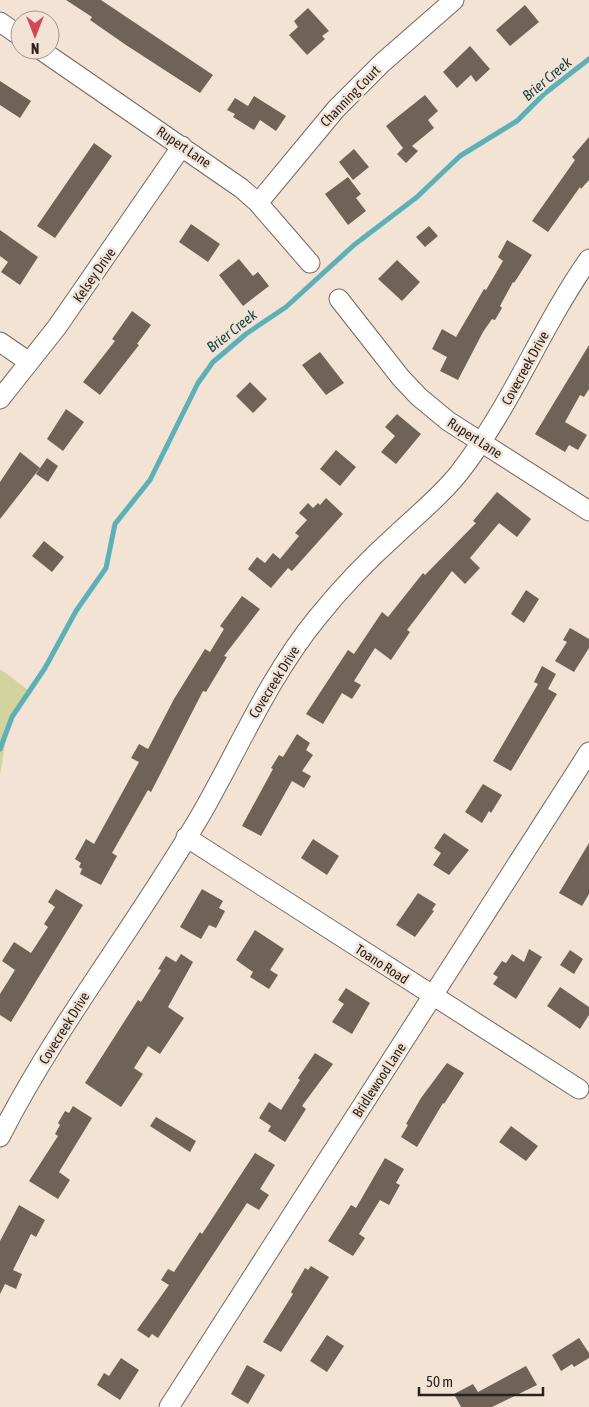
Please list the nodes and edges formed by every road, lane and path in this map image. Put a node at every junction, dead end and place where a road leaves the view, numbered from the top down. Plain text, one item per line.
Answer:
1 (454, 0) edge
2 (56, 60) edge
3 (182, 146) junction
4 (258, 204) junction
5 (589, 259) edge
6 (310, 263) dead end
7 (339, 299) dead end
8 (0, 342) edge
9 (29, 362) junction
10 (0, 399) edge
11 (482, 442) junction
12 (589, 511) edge
13 (589, 752) edge
14 (186, 838) junction
15 (433, 996) junction
16 (579, 1090) dead end
17 (0, 1138) edge
18 (177, 1404) edge

1 - 4 street, Channing Court
2 - 3 street, Rupert Lane
3 - 4 street, Rupert Lane
3 - 9 street, Kelsey Drive
4 - 6 street, Rupert Lane
5 - 11 street, Covecreek Drive
7 - 11 street, Rupert Lane
8 - 9 street
9 - 10 street, Kelsey Drive
11 - 12 street, Rupert Lane
11 - 14 street, Covecreek Drive
13 - 15 street, Bridlewood Lane
14 - 15 street, Toano Road
14 - 17 street, Covecreek Drive
15 - 16 street, Toano Road
15 - 18 street, Bridlewood Lane

